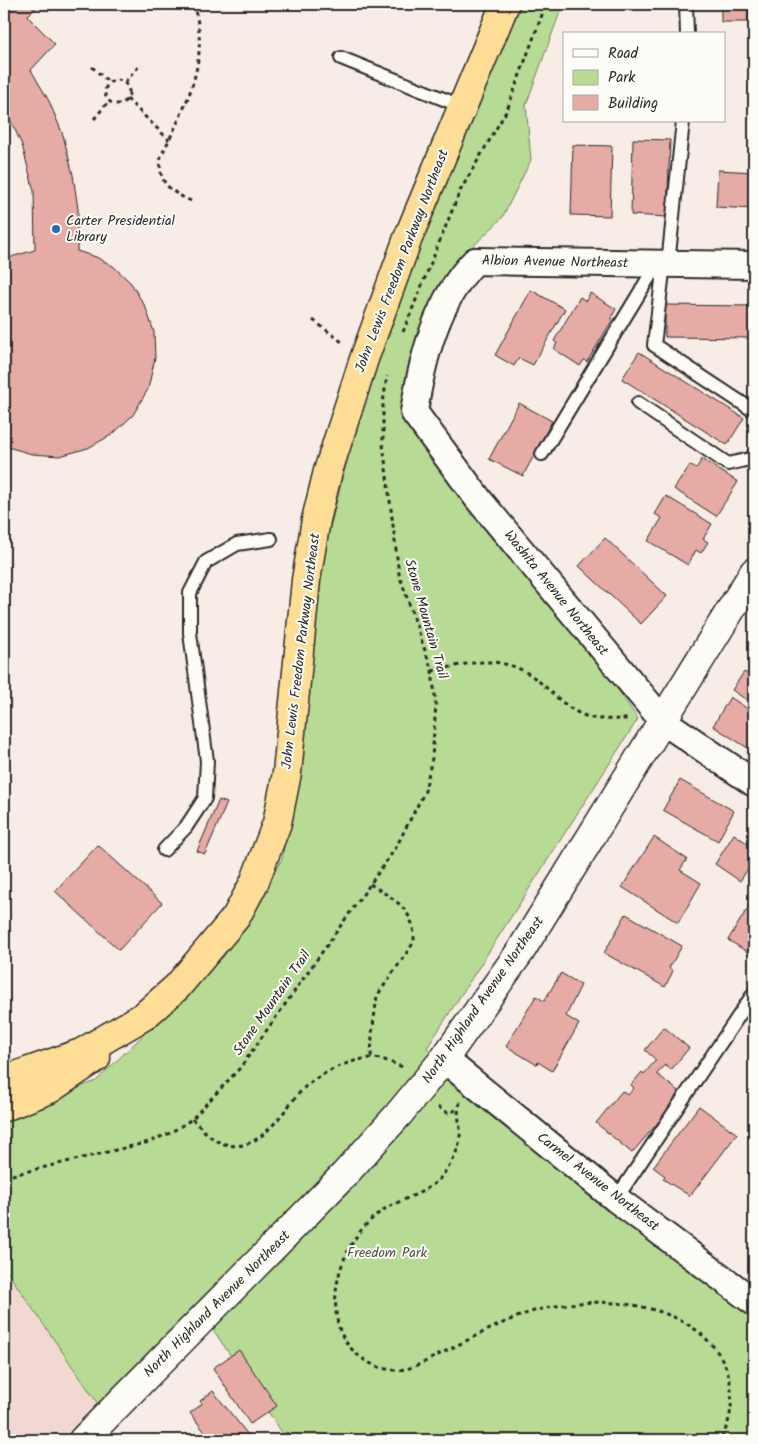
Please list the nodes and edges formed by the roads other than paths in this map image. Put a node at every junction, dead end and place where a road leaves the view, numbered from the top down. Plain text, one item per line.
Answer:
1 (505, 4) edge
2 (686, 4) edge
3 (687, 32) edge
4 (341, 58) dead end
5 (461, 106) junction
6 (683, 122) edge
7 (663, 264) junction
8 (754, 265) edge
9 (424, 367) joint
10 (638, 403) dead end
11 (754, 411) edge
12 (542, 454) dead end
13 (754, 455) edge
14 (272, 539) dead end
15 (754, 572) edge
16 (663, 721) junction
17 (754, 783) edge
18 (164, 850) dead end
19 (754, 993) edge
20 (144, 1016) junction
21 (444, 1059) junction
22 (4, 1080) edge
23 (4, 1107) edge
24 (616, 1199) junction
25 (754, 1302) edge
26 (83, 1440) edge

1 - 5 highway, John Lewis Freedom Parkway Northeast
2 - 3 lane
4 - 5 lane
5 - 20 highway, John Lewis Freedom Parkway Northeast
6 - 7 lane
7 - 8 street, Albion Avenue Northeast
7 - 9 street, Albion Avenue Northeast
7 - 11 lane
7 - 12 lane
9 - 16 street, Washita Avenue Northeast
10 - 13 lane
14 - 18 lane
15 - 16 main road, North Highland Avenue Northeast
16 - 17 street, Washita Avenue Northeast
16 - 21 main road, North Highland Avenue Northeast
19 - 24 lane
20 - 22 highway
20 - 23 highway
21 - 24 street, Carmel Avenue Northeast
21 - 26 main road, North Highland Avenue Northeast
24 - 25 street, Carmel Avenue Northeast

